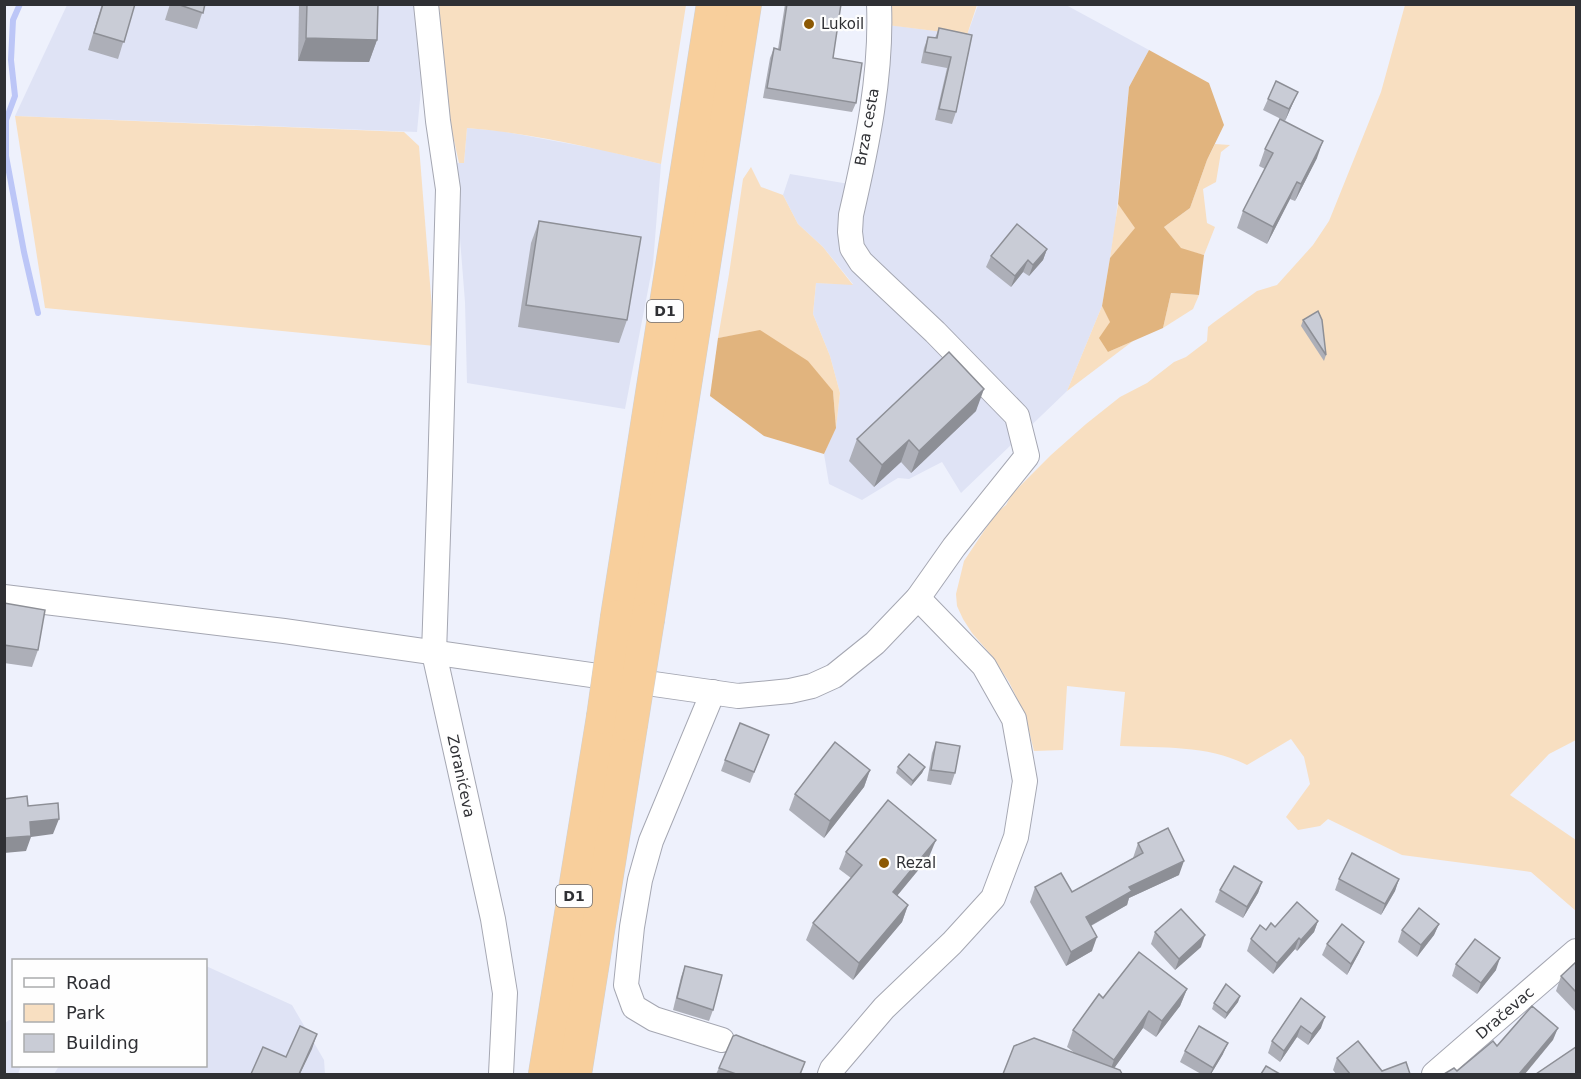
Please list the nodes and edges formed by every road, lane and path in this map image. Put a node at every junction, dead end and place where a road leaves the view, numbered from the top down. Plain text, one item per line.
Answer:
1 (426, 4) edge
2 (713, 4) edge
3 (746, 4) edge
4 (879, 4) edge
5 (748, 147) dead end
6 (711, 222) junction
7 (4, 597) edge
8 (918, 598) junction
9 (633, 618) junction
10 (434, 652) junction
11 (713, 692) junction
12 (617, 721) junction
13 (1576, 951) edge
14 (722, 1040) dead end
15 (501, 1074) edge
16 (545, 1074) edge
17 (575, 1074) edge
18 (830, 1074) edge
19 (1434, 1074) edge

1 - 10 street, Zoranićeva
2 - 9 highway, D1
3 - 6 highway, D1
4 - 8 street, Brza cesta
5 - 6 highway
6 - 9 highway, D1
7 - 10 street
8 - 11 street
8 - 18 street
9 - 12 highway, D1, bridge
10 - 11 street
10 - 15 street, Zoranićeva
11 - 14 street
12 - 16 highway, D1
12 - 17 highway, D1
13 - 19 street, Dračevac

